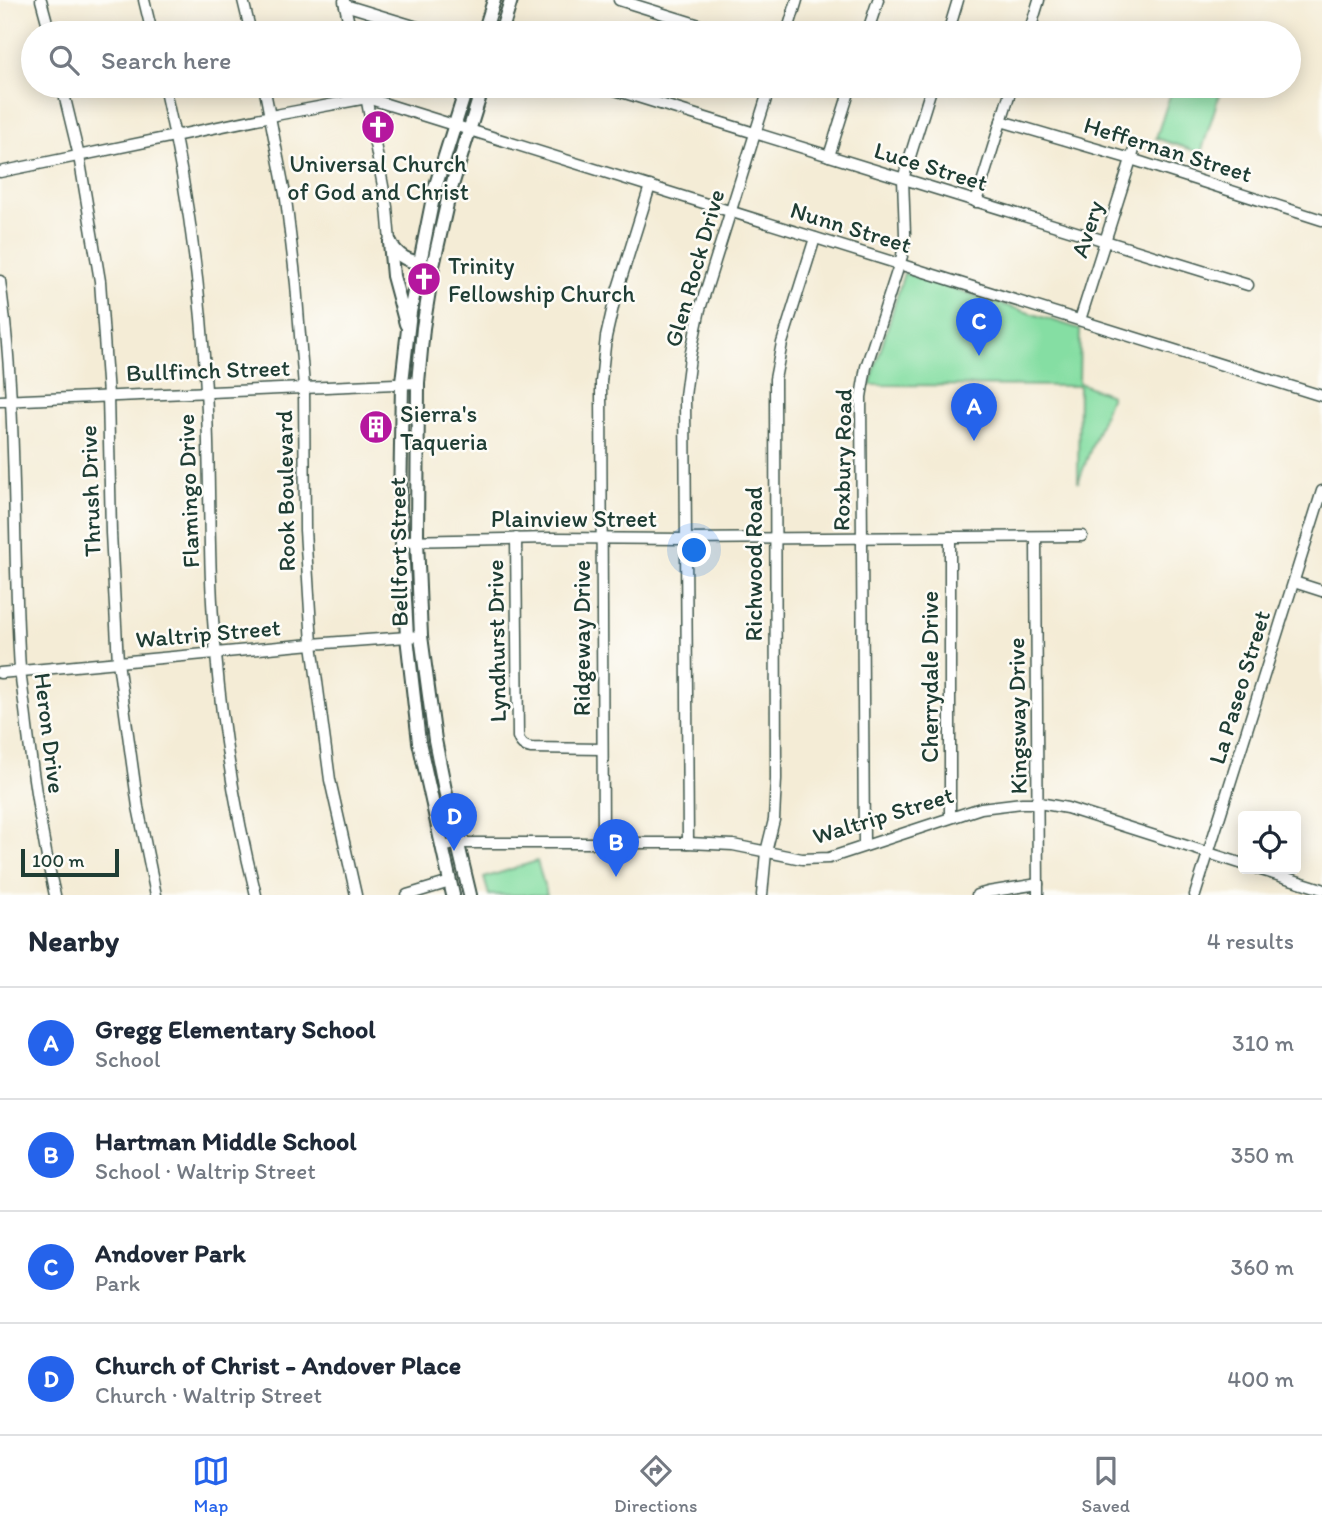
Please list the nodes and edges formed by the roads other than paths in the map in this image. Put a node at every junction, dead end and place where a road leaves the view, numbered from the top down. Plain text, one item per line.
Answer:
1 (41, 0) edge
2 (144, 0) edge
3 (243, 0) edge
4 (494, 0) edge
5 (511, 0) edge
6 (619, 0) edge
7 (797, 0) edge
8 (877, 0) edge
9 (958, 0) edge
10 (1039, 0) edge
11 (344, 3) edge
12 (47, 21) edge
13 (149, 21) edge
14 (248, 21) edge
15 (348, 21) edge
16 (400, 21) edge
17 (488, 21) edge
18 (504, 21) edge
19 (686, 21) edge
20 (791, 21) edge
21 (871, 21) edge
22 (952, 21) edge
23 (1033, 21) edge
24 (65, 98) edge
25 (167, 98) edge
26 (267, 98) edge
27 (367, 98) junction
28 (463, 98) edge
29 (479, 98) edge
30 (641, 98) edge
31 (766, 98) edge
32 (847, 98) edge
33 (928, 98) edge
34 (1008, 98) edge
35 (271, 116) junction
36 (1001, 121) junction
37 (454, 125) junction
38 (469, 130) junction
39 (755, 133) junction
40 (176, 136) junction
41 (1133, 155) junction
42 (79, 156) junction
43 (829, 156) junction
44 (0, 172) edge
45 (903, 179) junction
46 (650, 187) junction
47 (976, 202) junction
48 (731, 212) junction
49 (1322, 220) edge
50 (815, 238) junction
51 (1104, 241) junction
52 (390, 242) junction
53 (404, 259) junction
54 (419, 263) junction
55 (898, 264) junction
56 (392, 265) junction
57 (432, 266) junction
58 (0, 281) edge
59 (1248, 285) dead end
60 (1080, 320) junction
61 (408, 337) junction
62 (402, 382) junction
63 (418, 383) junction
64 (304, 387) junction
65 (206, 392) junction
66 (108, 395) junction
67 (1322, 396) edge
68 (0, 401) edge
69 (11, 401) junction
70 (1322, 491) edge
71 (1082, 536) dead end
72 (862, 537) junction
73 (950, 537) junction
74 (1036, 537) junction
75 (516, 538) junction
76 (602, 538) junction
77 (686, 539) junction
78 (774, 539) junction
79 (416, 540) junction
80 (401, 541) junction
81 (1294, 582) junction
82 (1322, 591) edge
83 (421, 636) junction
84 (407, 637) junction
85 (312, 644) junction
86 (216, 653) junction
87 (118, 662) junction
88 (20, 671) junction
89 (0, 673) edge
90 (435, 740) junction
91 (419, 742) junction
92 (602, 749) junction
93 (1038, 803) junction
94 (950, 816) junction
95 (459, 843) junction
96 (688, 843) junction
97 (603, 844) junction
98 (864, 846) junction
99 (443, 847) junction
100 (766, 852) junction
101 (1209, 852) junction
102 (1238, 862) edge
103 (1274, 874) edge
104 (452, 888) edge
105 (1322, 889) edge
106 (1038, 890) edge
107 (55, 895) edge
108 (156, 895) edge
109 (256, 895) edge
110 (356, 895) edge
111 (407, 895) edge
112 (470, 895) edge
113 (762, 895) edge
114 (977, 895) edge
115 (1195, 895) edge

1 - 12 street
2 - 13 street
3 - 14 street
4 - 17 main road
5 - 18 main road
6 - 19 street
7 - 20 street
8 - 21 street
9 - 22 street
10 - 23 street
11 - 15 street
11 - 16 street
24 - 42 street, Thrush Drive
25 - 40 street, Flamingo Drive
26 - 35 street, Rook Boulevard
27 - 35 street
27 - 37 street, Nunn Street
27 - 52 street
28 - 37 main road, Bellfort Street
29 - 38 main road, Bellfort Street
30 - 39 street, Luce Street
31 - 39 street, Glen Rock Drive
32 - 43 street
33 - 45 street, Roxbury Road
34 - 36 street
35 - 40 street
35 - 64 street, Rook Boulevard
36 - 41 street, Heffernan Street
36 - 47 street
37 - 38 street, Nunn Street
37 - 54 main road, Bellfort Street
38 - 46 street, Nunn Street
38 - 57 main road, Bellfort Street
39 - 43 street, Luce Street
39 - 48 street, Glen Rock Drive
40 - 42 street
40 - 65 street, Flamingo Drive
41 - 49 street, Heffernan Street
41 - 51 street, Avery
42 - 44 street
42 - 66 street, Thrush Drive
43 - 45 street, Luce Street
45 - 47 street, Luce Street
45 - 55 street, Roxbury Road
46 - 48 street, Nunn Street
46 - 76 street, Ridgeway Drive
47 - 51 street, Luce Street
48 - 50 street, Nunn Street
48 - 77 street, Glen Rock Drive
50 - 55 street, Nunn Street
50 - 78 street, Richwood Road
51 - 59 street, Luce Street
51 - 60 street, Avery
52 - 53 main road
52 - 56 main road
53 - 54 main road
53 - 56 main road
54 - 57 main road
54 - 61 main road, Bellfort Street
55 - 60 street, Nunn Street
55 - 72 street, Roxbury Road
56 - 61 main road
57 - 63 main road, Bellfort Street
58 - 69 street, Heron Drive
60 - 67 street, Nunn Street
61 - 62 main road, Bellfort Street
62 - 63 street, Bullfinch Street
62 - 64 street, Bullfinch Street
62 - 80 main road, Bellfort Street
63 - 79 main road, Bellfort Street
64 - 65 street, Bullfinch Street
64 - 85 street, Rook Boulevard
65 - 66 street, Bullfinch Street
65 - 86 street, Flamingo Drive
66 - 69 street, Bullfinch Street
66 - 87 street, Thrush Drive
68 - 69 street, Bullfinch Street
69 - 88 street, Heron Drive
70 - 81 street, La Paseo Street
71 - 74 street, Plainview Street
72 - 73 street, Plainview Street
72 - 78 street, Plainview Street
72 - 98 street, Roxbury Road
73 - 74 street, Plainview Street
73 - 94 street, Cherrydale Drive
74 - 93 street, Kingsway Drive
75 - 76 street, Plainview Street
75 - 79 street, Plainview Street
75 - 92 street, Lyndhurst Drive
76 - 77 street, Plainview Street
76 - 92 street, Ridgeway Drive
77 - 78 street, Plainview Street
77 - 96 street, Glen Rock Drive
78 - 100 street, Richwood Road
79 - 80 street, Plainview Street
79 - 83 main road, Bellfort Street
80 - 84 main road, Bellfort Street
81 - 82 street
81 - 101 street, La Paseo Street
83 - 84 street, Waltrip Street
83 - 90 main road, Bellfort Street
84 - 85 street, Waltrip Street
84 - 91 main road, Bellfort Street
85 - 86 street, Waltrip Street
85 - 110 street, Rook Boulevard
86 - 87 street, Waltrip Street
86 - 109 street, Flamingo Drive
87 - 88 street, Waltrip Street
87 - 108 street, Thrush Drive
88 - 89 street, Waltrip Street
88 - 107 street, Heron Drive
90 - 91 main road
90 - 95 main road, Bellfort Street
91 - 99 main road, Bellfort Street
92 - 97 street, Ridgeway Drive
93 - 94 street, Waltrip Street
93 - 101 street, Waltrip Street
93 - 106 street, Kingsway Drive
94 - 98 street, Waltrip Street
95 - 97 street, Waltrip Street
95 - 99 street, Waltrip Street
95 - 112 main road, Bellfort Street
96 - 97 street, Waltrip Street
96 - 100 street, Waltrip Street
98 - 100 street, Waltrip Street
99 - 104 main road, Bellfort Street
100 - 113 street, Richwood Road
101 - 102 street, Waltrip Street
101 - 115 street, La Paseo Street
103 - 105 street
104 - 111 street
106 - 114 street

